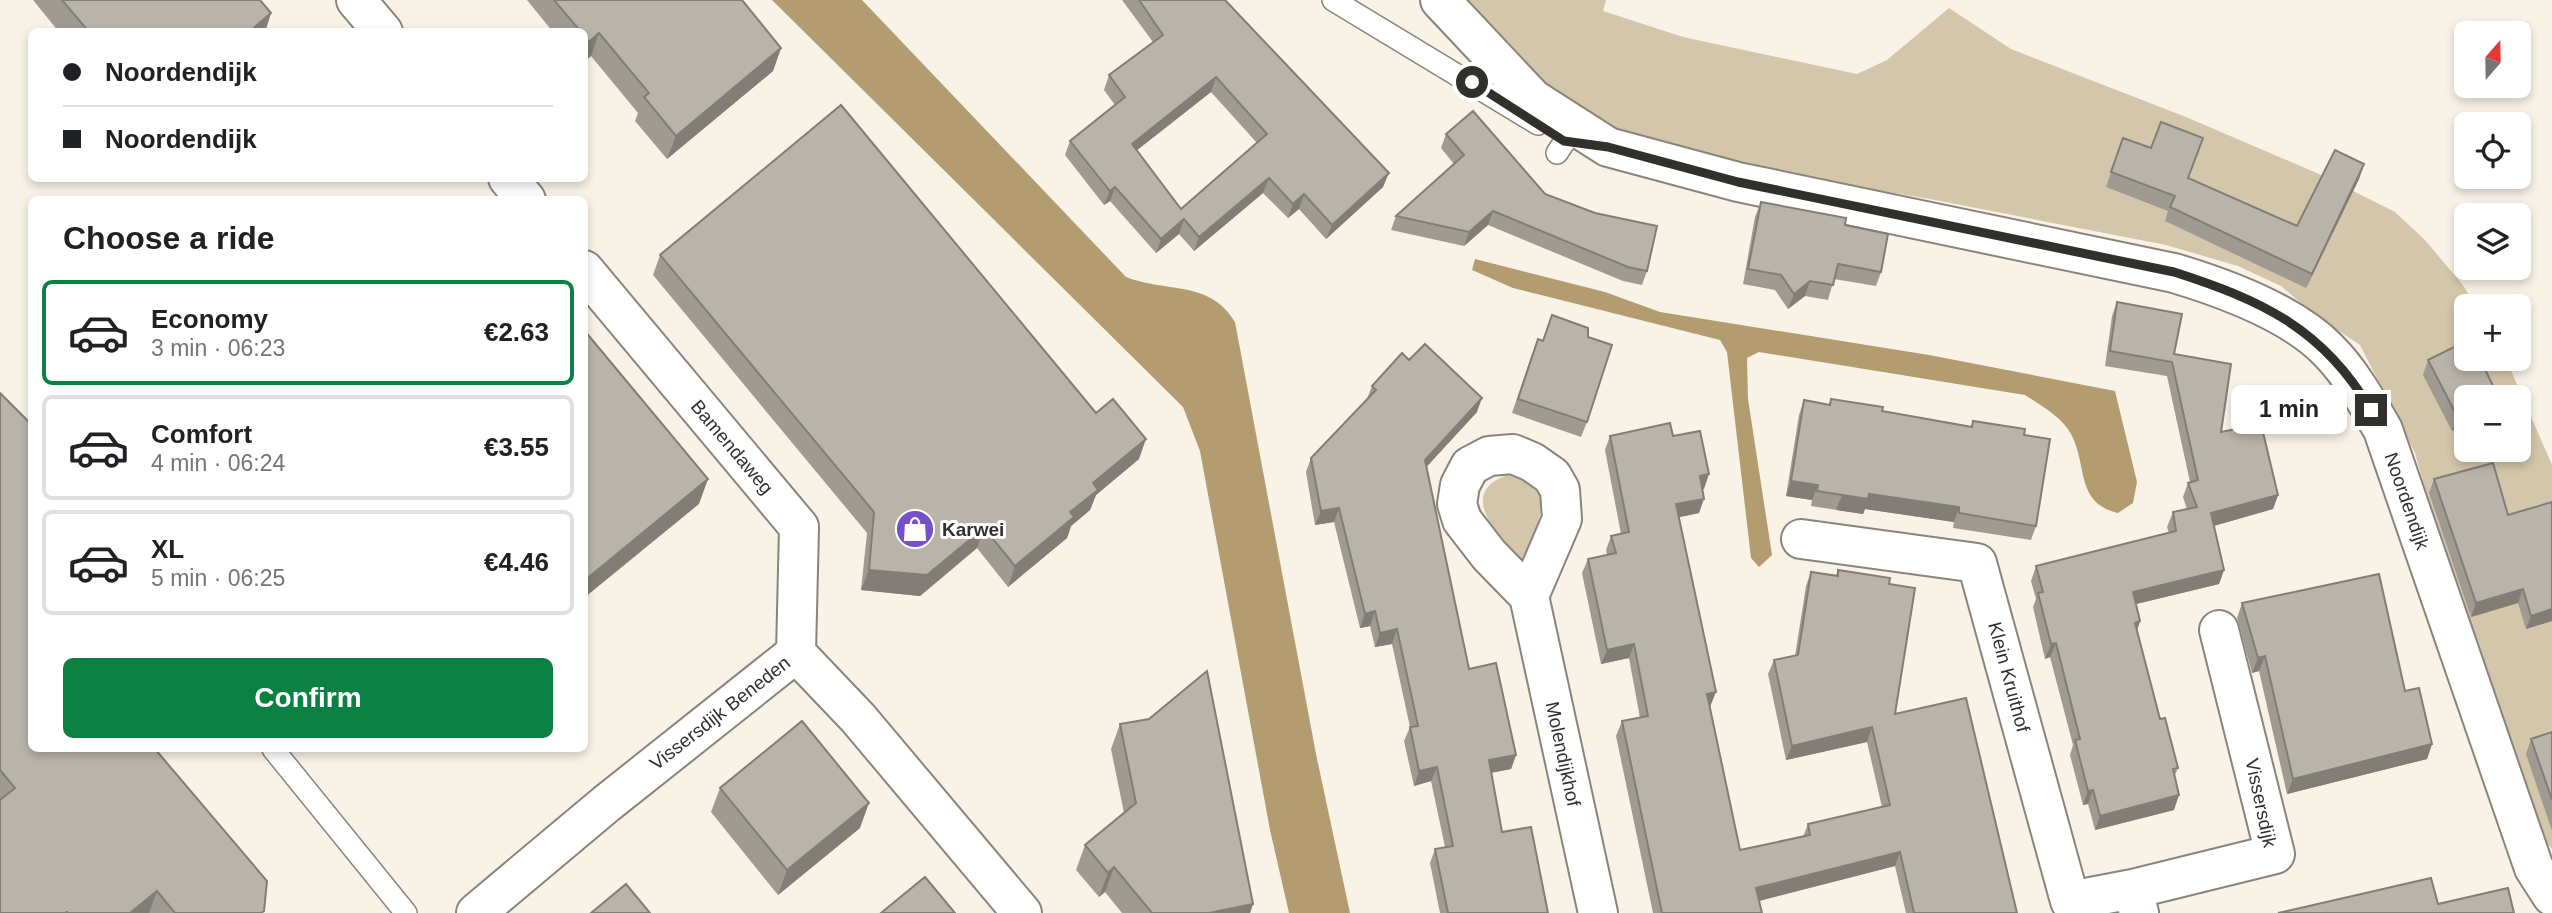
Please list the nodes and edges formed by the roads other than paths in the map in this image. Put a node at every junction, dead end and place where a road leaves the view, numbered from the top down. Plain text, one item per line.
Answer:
1 (356, 0) edge
2 (1333, 0) edge
3 (1440, 0) edge
4 (380, 28) edge
5 (1608, 147) junction
6 (511, 182) edge
7 (523, 196) edge
8 (588, 275) edge
9 (1801, 539) dead end
10 (1529, 596) dead end
11 (2219, 630) dead end
12 (796, 653) junction
13 (274, 752) edge
14 (2552, 896) edge
15 (2136, 901) edge
16 (406, 913) edge
17 (476, 913) edge
18 (1022, 913) edge
19 (1598, 913) edge

1 - 4 street
2 - 5 lane, Noordendijk
3 - 5 street, Noordendijk
5 - 14 street, Noordendijk
6 - 7 street
8 - 12 street, Bamendaweg
9 - 15 street, Klein Kruithof
10 - 19 street, Molendijkhof
11 - 15 street, Vissersdijk
12 - 17 street, Vissersdijk Beneden
12 - 18 street, Vissersdijk Beneden
13 - 16 lane

